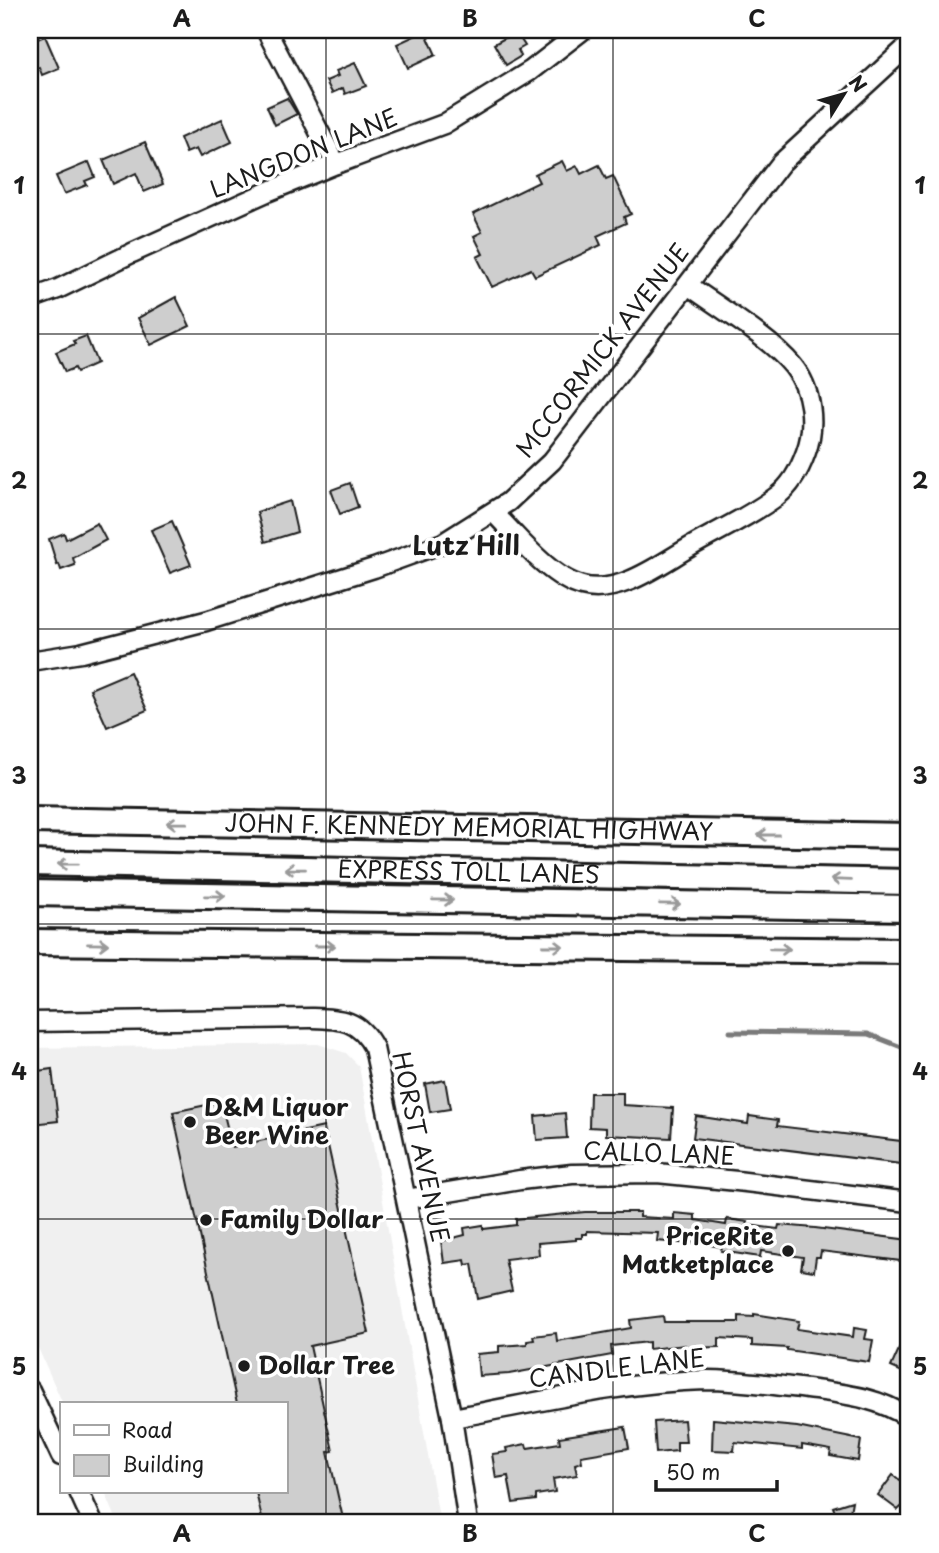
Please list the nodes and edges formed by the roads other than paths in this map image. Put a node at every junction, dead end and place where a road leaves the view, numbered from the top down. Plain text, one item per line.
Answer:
1 (266, 30) edge
2 (583, 30) edge
3 (909, 45) edge
4 (336, 164) junction
5 (688, 285) junction
6 (30, 299) edge
7 (493, 512) junction
8 (30, 661) edge
9 (30, 820) edge
10 (909, 836) edge
11 (30, 863) edge
12 (909, 882) edge
13 (30, 893) edge
14 (909, 908) edge
15 (30, 942) edge
16 (909, 951) edge
17 (30, 1022) edge
18 (407, 1199) junction
19 (909, 1202) edge
20 (30, 1390) edge
21 (452, 1418) junction
22 (909, 1418) edge
23 (60, 1454) edge
24 (80, 1494) edge
25 (93, 1523) edge
26 (468, 1523) edge

1 - 4 street
2 - 4 street, LANGDON LANE
3 - 5 street, MCCORMICK AVENUE
4 - 6 street, LANGDON LANE
5 - 7 street, MCCORMICK AVENUE
5 - 7 street
7 - 8 street, MCCORMICK AVENUE
10 -> 9 highway, JOHN F. KENNEDY MEMORIAL HIGHWAY
12 -> 11 highway, EXPRESS TOLL LANES
13 -> 14 highway, EXPRESS TOLL LANES
15 -> 16 highway
17 - 18 street, HORST AVENUE
18 - 19 street, CALLO LANE
18 - 21 street, HORST AVENUE
20 - 23 street
21 - 22 street, CANDLE LANE
21 - 26 street, HORST AVENUE
24 - 25 street

